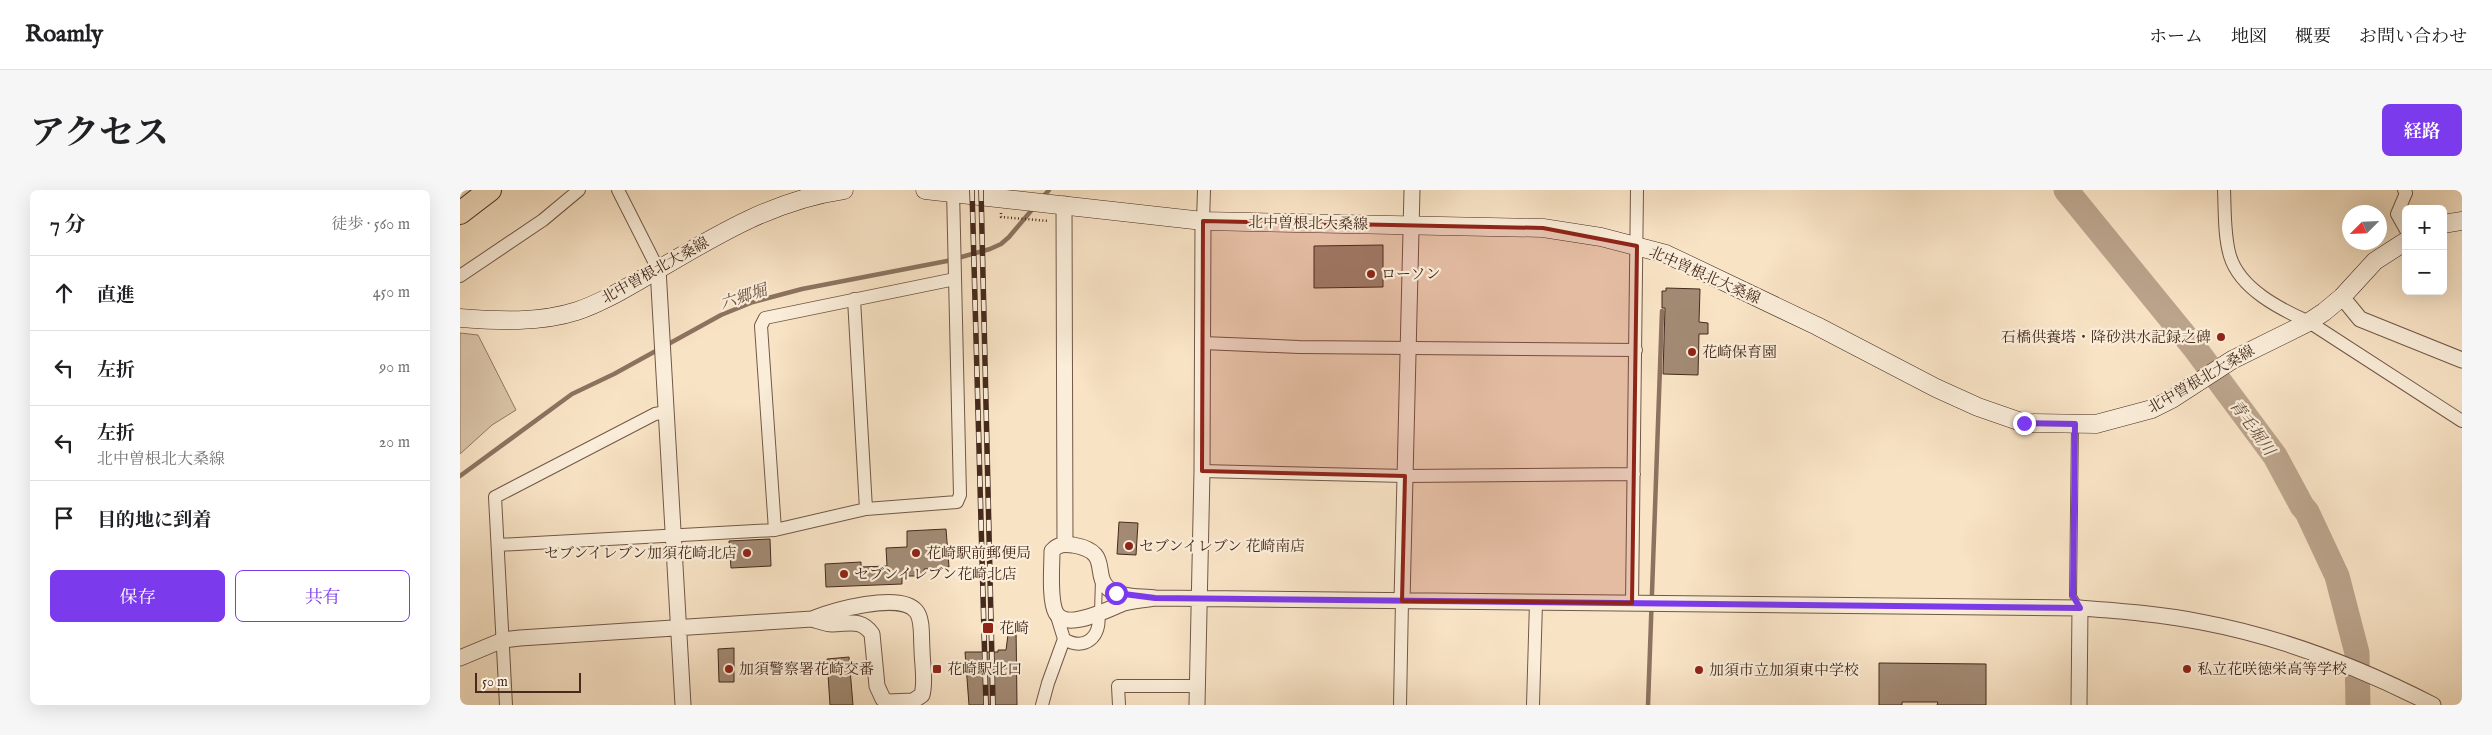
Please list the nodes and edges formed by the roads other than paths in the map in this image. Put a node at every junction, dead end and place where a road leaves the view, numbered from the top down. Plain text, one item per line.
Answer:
1 (490, 190) edge
2 (579, 190) edge
3 (618, 190) edge
4 (844, 190) edge
5 (925, 190) edge
6 (1204, 190) edge
7 (1412, 190) edge
8 (1637, 190) edge
9 (2224, 190) edge
10 (2404, 190) edge
11 (954, 191) edge
12 (822, 192) edge
13 (1013, 196) edge
14 (1058, 204) junction
15 (460, 212) edge
16 (1203, 221) junction
17 (2462, 221) edge
18 (2402, 223) edge
19 (2447, 223) edge
20 (1412, 225) junction
21 (2402, 244) edge
22 (1638, 246) junction
23 (658, 269) junction
24 (955, 274) junction
25 (460, 276) edge
26 (2342, 298) junction
27 (854, 299) junction
28 (460, 318) edge
29 (2309, 322) junction
30 (1203, 342) junction
31 (1408, 347) junction
32 (1636, 350) junction
33 (2460, 356) edge
34 (666, 412) junction
35 (2462, 421) edge
36 (2075, 424) junction
37 (1202, 471) junction
38 (1634, 474) junction
39 (1405, 476) junction
40 (866, 509) junction
41 (775, 530) junction
42 (674, 536) junction
43 (1065, 544) junction
44 (498, 545) junction
45 (1101, 574) junction
46 (1155, 598) junction
47 (1198, 598) junction
48 (1402, 601) junction
49 (1536, 602) junction
50 (1632, 603) junction
51 (2080, 608) junction
52 (1056, 613) junction
53 (1098, 614) junction
54 (812, 619) junction
55 (678, 627) junction
56 (1064, 639) junction
57 (503, 640) junction
58 (460, 658) edge
59 (1196, 686) junction
60 (506, 705) edge
61 (683, 705) edge
62 (1042, 705) edge
63 (1119, 705) edge
64 (1197, 705) edge
65 (1400, 705) edge
66 (1533, 705) edge
67 (2079, 705) edge
68 (2433, 705) edge

1 - 15 highway
2 - 25 street
3 - 23 street
4 - 12 main road, 北中曽根北大桑線
5 - 11 main road, 北中曽根北大桑線
6 - 16 street
7 - 20 street
8 - 22 street
9 - 29 street
10 - 18 street
11 - 13 main road, 北中曽根北大桑線
11 - 24 street
12 - 23 main road, 北中曽根北大桑線
13 - 14 main road, 北中曽根北大桑線
14 - 16 main road, 北中曽根北大桑線
14 - 43 street
16 - 20 main road, 北中曽根北大桑線
16 - 30 street
17 - 19 main road
20 - 22 main road, 北中曽根北大桑線
20 - 31 street
21 - 26 main road, 北中曽根北大桑線
22 - 32 street
22 - 36 main road, 北中曽根北大桑線
23 - 28 main road, 北中曽根北大桑線
23 - 34 street
24 - 27 street
24 - 40 street
26 - 29 main road, 北中曽根北大桑線
26 - 33 street
27 - 40 street
27 - 41 street
29 - 35 street
29 - 36 main road, 北中曽根北大桑線
30 - 31 street
30 - 37 street
31 - 32 street
31 - 39 street
32 - 38 street
34 - 42 street
34 - 44 street
36 - 51 lane
37 - 39 street
37 - 47 street
38 - 39 street
38 - 50 street
39 - 48 street
40 - 41 street
41 - 42 street
42 - 44 street
42 - 55 street
43 - 45 street
43 - 52 street
44 - 57 street
45 - 46 street
45 - 53 lane
46 - 47 street
46 - 53 street
47 - 48 street
47 - 59 street
48 - 49 street
48 - 65 street
49 - 50 street
49 - 66 street
50 - 51 street
51 - 67 street
51 - 68 street
52 - 53 street
52 - 56 street
53 - 56 street
54 - 54 street
54 - 55 street
55 - 57 street
55 - 61 street
56 - 62 street
57 - 58 street
57 - 60 street
59 - 63 street
59 - 64 street

